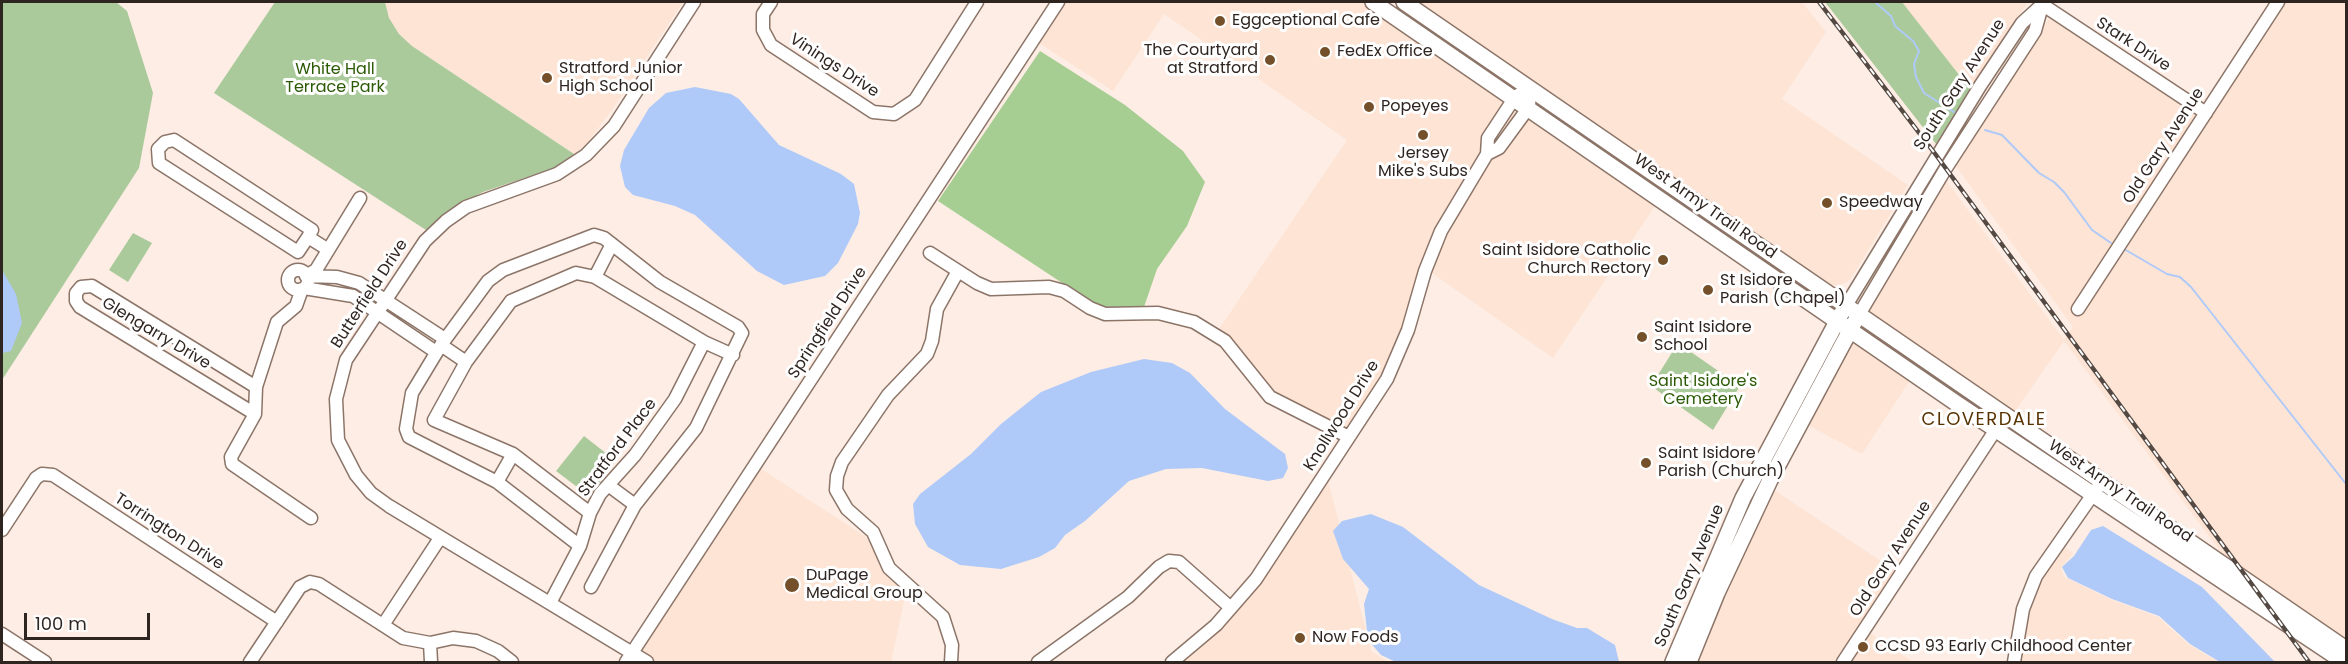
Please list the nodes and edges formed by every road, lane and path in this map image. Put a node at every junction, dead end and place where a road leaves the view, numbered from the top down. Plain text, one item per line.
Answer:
1 (694, 2) edge
2 (771, 2) edge
3 (977, 2) edge
4 (1058, 2) edge
5 (1373, 2) edge
6 (1404, 2) edge
7 (2278, 2) edge
8 (2044, 3) edge
9 (1530, 88) junction
10 (1515, 97) junction
11 (1529, 107) junction
12 (2206, 113) junction
13 (1487, 154) junction
14 (360, 198) dead end
15 (308, 237) junction
16 (612, 244) junction
17 (327, 249) junction
18 (930, 253) dead end
19 (958, 271) junction
20 (595, 277) junction
21 (304, 284) junction
22 (385, 300) junction
23 (1847, 304) junction
24 (2078, 309) dead end
25 (378, 312) junction
26 (1860, 313) junction
27 (1836, 321) junction
28 (1850, 331) junction
29 (704, 342) junction
30 (441, 346) junction
31 (733, 355) junction
32 (466, 362) junction
33 (256, 387) junction
34 (255, 414) junction
35 (2006, 414) junction
36 (1996, 430) junction
37 (1349, 437) junction
38 (513, 453) junction
39 (2102, 481) junction
40 (497, 482) junction
41 (608, 485) junction
42 (2093, 495) junction
43 (635, 505) junction
44 (591, 513) junction
45 (312, 518) dead end
46 (2, 530) edge
47 (440, 538) junction
48 (580, 546) junction
49 (591, 587) dead end
50 (550, 603) junction
51 (1231, 609) junction
52 (277, 622) junction
53 (383, 625) junction
54 (2, 634) edge
55 (430, 643) junction
56 (2346, 649) edge
57 (629, 658) edge
58 (512, 662) edge
59 (45, 663) edge
60 (250, 663) edge
61 (431, 663) edge
62 (522, 663) edge
63 (647, 663) edge
64 (951, 663) edge
65 (1038, 663) edge
66 (1172, 663) edge
67 (1673, 663) edge
68 (1689, 663) edge
69 (1843, 663) edge
70 (2014, 663) edge
71 (2344, 663) edge

1 - 22 street, Butterfield Drive
2 - 3 street, Vinings Drive
4 - 57 street, Springfield Drive
5 - 10 main road, West Army Trail Road
6 - 9 main road, West Army Trail Road
7 - 12 street, Old Gary Avenue
8 - 12 street, Stark Drive
8 - 23 street, South Gary Avenue
8 - 26 street, South Gary Avenue
9 - 10 street, Knollwood Drive
9 - 11 street
9 - 23 main road, West Army Trail Road
10 - 11 main road, West Army Trail Road
10 - 13 street, Knollwood Drive
11 - 13 street, Knollwood Drive
11 - 27 main road, West Army Trail Road
12 - 24 street, Old Gary Avenue
13 - 37 street, Knollwood Drive
14 - 17 street
15 - 15 street
15 - 17 street
16 - 20 street
16 - 30 street
16 - 31 street
17 - 21 street
18 - 19 street
19 - 37 street
19 - 64 street
20 - 29 street
20 - 32 street, Stratford Place
21 - 22 street
21 - 25 street
21 - 33 street
22 - 25 street, Butterfield Drive
22 - 30 street
23 - 26 main road, West Army Trail Road
23 - 27 main road, South Gary Avenue
25 - 30 street
25 - 47 street, Butterfield Drive
26 - 28 main road, South Gary Avenue
26 - 35 main road, West Army Trail Road
27 - 28 main road, West Army Trail Road
27 - 67 main road, South Gary Avenue
28 - 36 main road, West Army Trail Road
28 - 68 main road, South Gary Avenue
29 - 31 street
29 - 41 street, Stratford Place
30 - 32 street
30 - 40 street
31 - 43 street
32 - 38 street, Stratford Place
33 - 34 street
33 - 34 street, Glengarry Drive
34 - 45 street
35 - 36 street, Old Gary Avenue
35 - 39 main road, West Army Trail Road
36 - 42 main road, West Army Trail Road
36 - 69 street, Old Gary Avenue
37 - 51 street, Knollwood Drive
38 - 40 street
38 - 44 street, Stratford Place
39 - 42 street
39 - 56 main road, West Army Trail Road
40 - 48 street
41 - 43 street
41 - 44 street, Stratford Place
42 - 70 street
42 - 71 main road, West Army Trail Road
43 - 49 street
44 - 48 street, Stratford Place
46 - 52 street, Torrington Drive
47 - 50 street, Butterfield Drive
47 - 53 street
48 - 50 street, Stratford Place
50 - 57 street, Butterfield Drive
51 - 65 street
51 - 66 street, Knollwood Drive
52 - 53 street
52 - 60 street
53 - 55 street
54 - 59 street
55 - 58 street
55 - 61 street
57 - 63 street, Butterfield Drive
58 - 62 street

